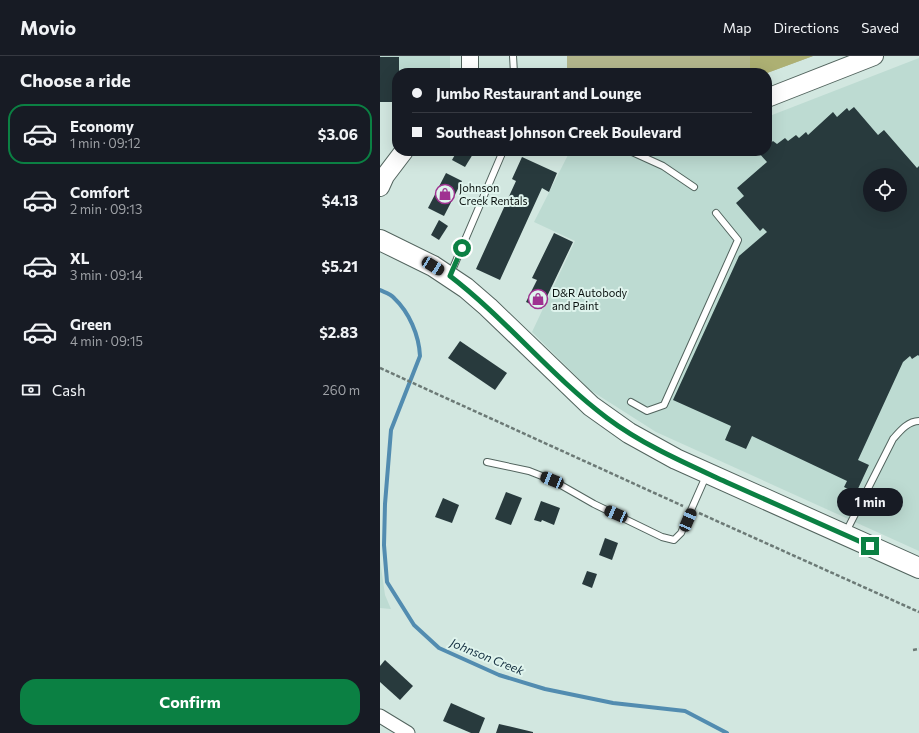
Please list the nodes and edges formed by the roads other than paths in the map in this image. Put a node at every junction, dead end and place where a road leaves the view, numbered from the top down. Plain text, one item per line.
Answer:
1 (470, 56) edge
2 (513, 56) edge
3 (874, 56) edge
4 (470, 68) edge
5 (514, 68) edge
6 (772, 96) edge
7 (400, 156) edge
8 (501, 156) edge
9 (641, 156) edge
10 (380, 187) edge
11 (694, 187) dead end
12 (716, 214) dead end
13 (380, 240) edge
14 (450, 276) junction
15 (631, 402) dead end
16 (919, 421) edge
17 (487, 462) dead end
18 (707, 473) junction
19 (845, 535) junction
20 (919, 568) edge
21 (380, 716) edge
22 (408, 733) edge

1 - 4 street
2 - 5 lane
3 - 6 main road
7 - 10 main road
8 - 14 lane
9 - 11 lane
12 - 15 lane
13 - 14 main road
14 - 18 main road
16 - 19 lane
17 - 18 lane
18 - 19 main road
19 - 20 main road
21 - 22 street

